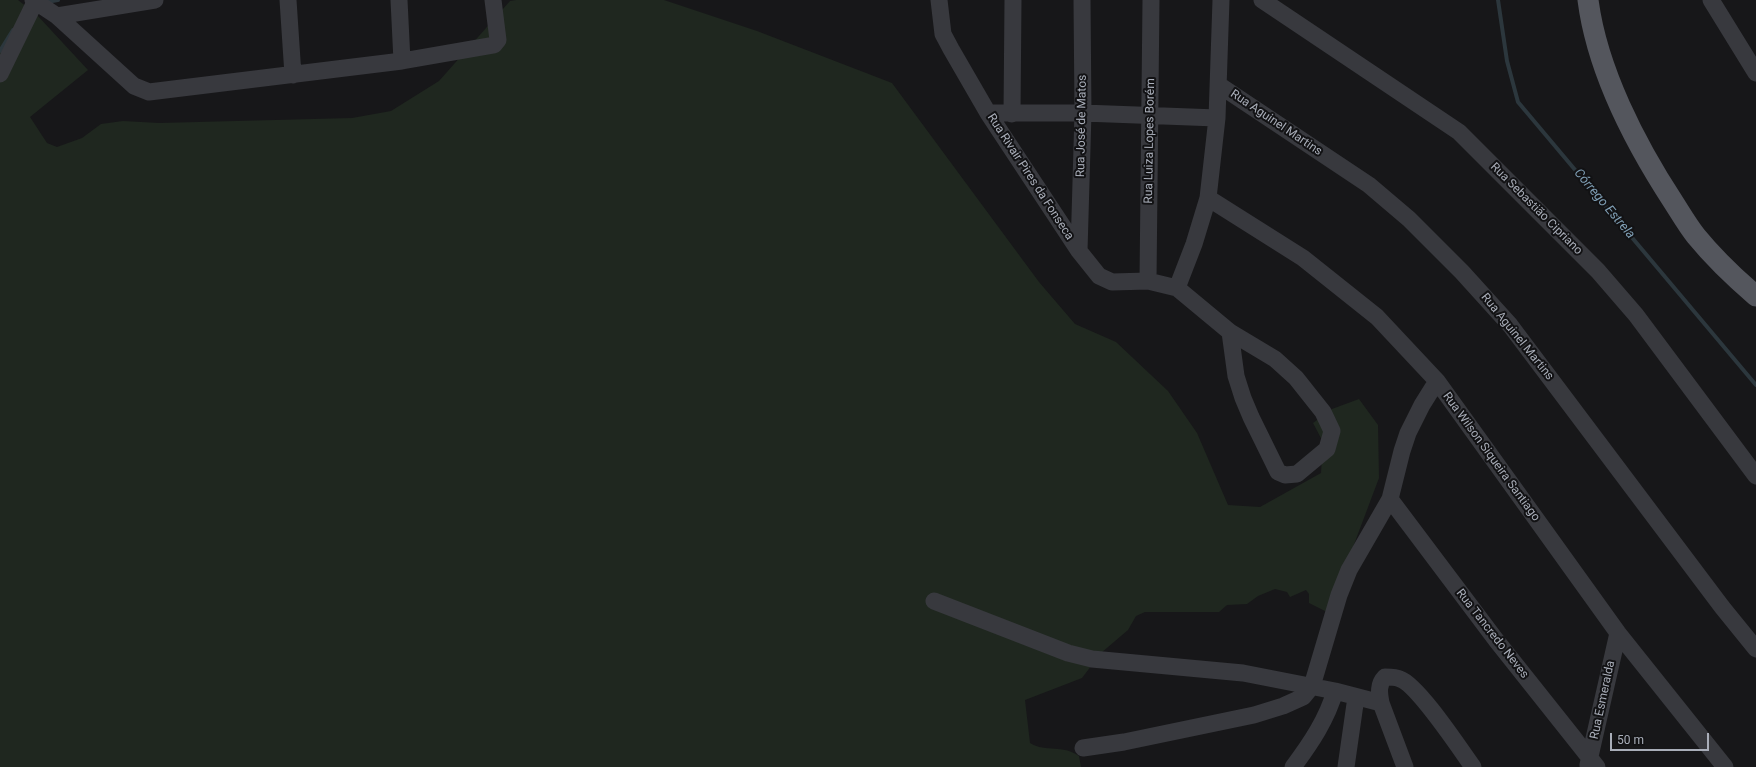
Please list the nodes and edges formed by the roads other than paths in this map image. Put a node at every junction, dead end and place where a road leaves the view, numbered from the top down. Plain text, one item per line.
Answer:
1 (155, 0) edge
2 (288, 0) edge
3 (399, 0) edge
4 (493, 0) edge
5 (939, 0) edge
6 (1013, 0) edge
7 (1082, 0) edge
8 (1151, 0) edge
9 (1221, 0) edge
10 (1262, 0) edge
11 (1588, 0) edge
12 (1711, 0) edge
13 (35, 1) edge
14 (57, 16) junction
15 (402, 61) junction
16 (1756, 73) edge
17 (0, 74) edge
18 (293, 75) junction
19 (1219, 85) junction
20 (988, 114) junction
21 (1012, 114) junction
22 (1083, 114) junction
23 (1150, 116) junction
24 (1217, 118) junction
25 (1208, 198) junction
26 (1079, 252) junction
27 (1148, 281) junction
28 (1177, 288) junction
29 (1756, 296) edge
30 (1230, 332) junction
31 (1436, 381) junction
32 (1756, 476) edge
33 (1390, 499) junction
34 (934, 601) dead end
35 (1618, 633) junction
36 (1756, 649) edge
37 (1312, 686) junction
38 (1335, 691) junction
39 (1356, 697) junction
40 (1381, 703) junction
41 (1083, 748) dead end
42 (1592, 764) edge
43 (1293, 767) edge
44 (1346, 767) edge
45 (1405, 767) edge
46 (1473, 767) edge
47 (1725, 767) edge

1 - 14 street
2 - 18 street
3 - 15 street
4 - 15 street
5 - 20 street, Rua Rivair Pires da Fonseca
6 - 21 street
7 - 22 street, Rua José de Matos
8 - 23 street, Rua Luiza Lopes Borém
9 - 19 street
10 - 32 street, Rua Sebastião Cipriano
11 - 29 main road
12 - 16 street
13 - 14 street
13 - 17 street
14 - 18 street
15 - 18 street
19 - 24 street
19 - 36 street, Rua Aguinel Martins
20 - 21 street
20 - 26 street, Rua Rivair Pires da Fonseca
21 - 22 street
22 - 23 street
22 - 26 street, Rua José de Matos
23 - 24 street
23 - 27 street, Rua Luiza Lopes Borém
24 - 25 street
25 - 28 street
25 - 31 street, Rua Wilson Siqueira Santiago
26 - 27 street, Rua Rivair Pires da Fonseca
27 - 28 street, Rua Rivair Pires da Fonseca
28 - 30 street
30 - 30 street
31 - 33 street
31 - 35 street, Rua Wilson Siqueira Santiago
33 - 37 street
33 - 42 street, Rua Tancredo Neves
34 - 37 street
35 - 42 street, Rua Esmeralda
35 - 47 street, Rua Wilson Siqueira Santiago
37 - 38 street
37 - 41 street
38 - 39 street
38 - 43 street
39 - 40 street
39 - 44 street
40 - 45 street
40 - 46 street

